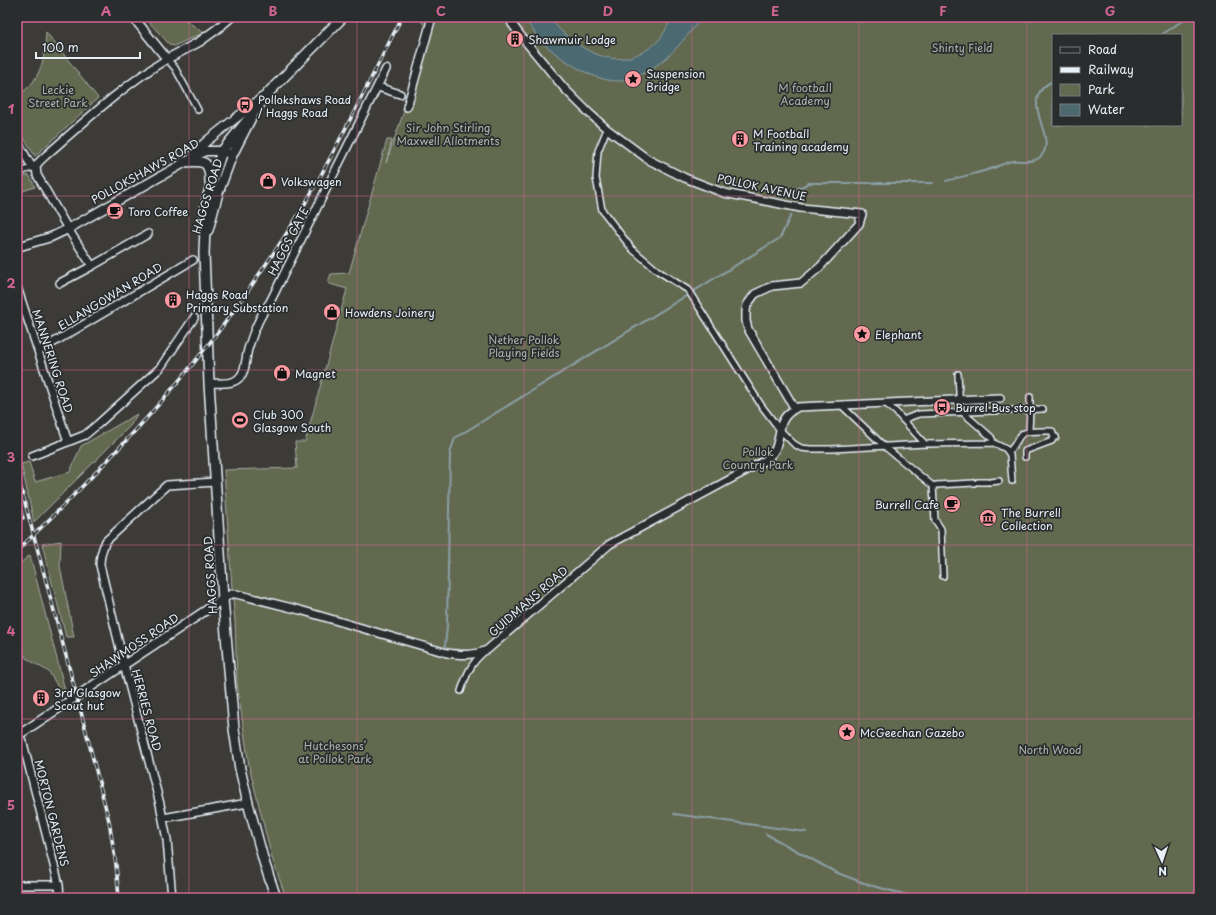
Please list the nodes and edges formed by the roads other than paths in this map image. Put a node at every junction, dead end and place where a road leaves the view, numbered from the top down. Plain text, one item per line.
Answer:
1 (132, 17) edge
2 (231, 17) edge
3 (343, 17) edge
4 (432, 17) edge
5 (510, 17) edge
6 (167, 58) junction
7 (386, 68) dead end
8 (378, 87) junction
9 (268, 93) junction
10 (400, 94) dead end
11 (407, 107) dead end
12 (198, 110) dead end
13 (254, 112) junction
14 (607, 129) junction
15 (17, 141) edge
16 (222, 151) junction
17 (232, 155) junction
18 (183, 162) junction
19 (36, 167) junction
20 (20, 172) edge
21 (210, 188) junction
22 (68, 228) junction
23 (148, 234) dead end
24 (17, 247) edge
25 (204, 249) junction
26 (193, 260) joint
27 (92, 266) junction
28 (60, 283) dead end
29 (17, 287) edge
30 (194, 318) dead end
31 (39, 352) junction
32 (958, 374) dead end
33 (209, 384) junction
34 (1030, 397) dead end
35 (1000, 398) dead end
36 (959, 400) junction
37 (886, 403) junction
38 (841, 405) junction
39 (794, 409) junction
40 (1043, 409) dead end
41 (1030, 410) junction
42 (963, 413) junction
43 (904, 420) junction
44 (780, 430) junction
45 (1029, 431) junction
46 (68, 442) junction
47 (994, 443) junction
48 (925, 444) junction
49 (884, 446) junction
50 (1008, 452) junction
51 (32, 456) dead end
52 (1025, 457) dead end
53 (1012, 481) dead end
54 (216, 482) junction
55 (999, 482) dead end
56 (933, 486) junction
57 (943, 576) dead end
58 (223, 599) junction
59 (487, 650) junction
60 (124, 665) junction
61 (461, 691) dead end
62 (18, 735) edge
63 (248, 803) junction
64 (163, 818) junction
65 (17, 885) edge
66 (59, 885) junction
67 (60, 898) edge
68 (172, 898) edge
69 (276, 898) edge

1 - 6 street
2 - 6 street
3 - 9 main road
4 - 11 street
5 - 14 street, POLLOK AVENUE
6 - 12 street
6 - 19 street
7 - 8 street, HAGGS GATE
8 - 10 street
8 - 33 street, HAGGS GATE
9 - 13 main road
9 - 18 street
13 - 16 main road, HAGGS ROAD
13 - 17 main road
14 - 39 street, POLLOK AVENUE
14 - 44 street
15 - 19 street
16 - 17 street, POLLOKSHAWS ROAD
16 - 18 street, POLLOKSHAWS ROAD
16 - 21 main road, HAGGS ROAD
17 - 25 main road, HAGGS ROAD
18 - 21 main road
18 - 22 street, POLLOKSHAWS ROAD
19 - 20 street
19 - 22 street
21 - 25 main road, HAGGS ROAD
22 - 24 street, POLLOKSHAWS ROAD
22 - 27 street
23 - 27 street
25 - 26 street
25 - 33 main road, HAGGS ROAD
26 - 31 street, ELLANGOWAN ROAD
27 - 28 street
29 - 31 street, MANNERING ROAD
30 - 46 street
31 - 46 street, MANNERING ROAD
32 - 36 street
33 - 54 main road, HAGGS ROAD
34 - 41 street
35 - 36 street
36 - 37 street
36 - 42 street
37 - 38 street
37 - 43 street
38 - 39 street
38 - 49 street
39 - 44 street, GUIDMANS ROAD
40 - 41 street
41 - 42 street
41 - 45 street
42 - 43 street
42 - 47 street
43 - 48 street
44 - 49 street
44 - 59 street, GUIDMANS ROAD
45 - 50 street
45 - 52 street
46 - 51 street
47 - 48 street
47 - 50 street
48 - 49 street
49 - 56 street
50 - 53 street
54 - 58 main road, HAGGS ROAD
54 - 60 street, HERRIES ROAD
55 - 56 street
56 - 57 street
58 - 59 street, GUIDMANS ROAD
58 - 60 street, SHAWMOSS ROAD
58 - 63 main road, HAGGS ROAD
59 - 61 street
60 - 62 street, SHAWMOSS ROAD
60 - 64 street, HERRIES ROAD
62 - 66 street, MORTON GARDENS
63 - 64 street
63 - 69 main road, HAGGS ROAD
64 - 68 street, HERRIES ROAD
65 - 66 street
66 - 67 street, MORTON GARDENS

